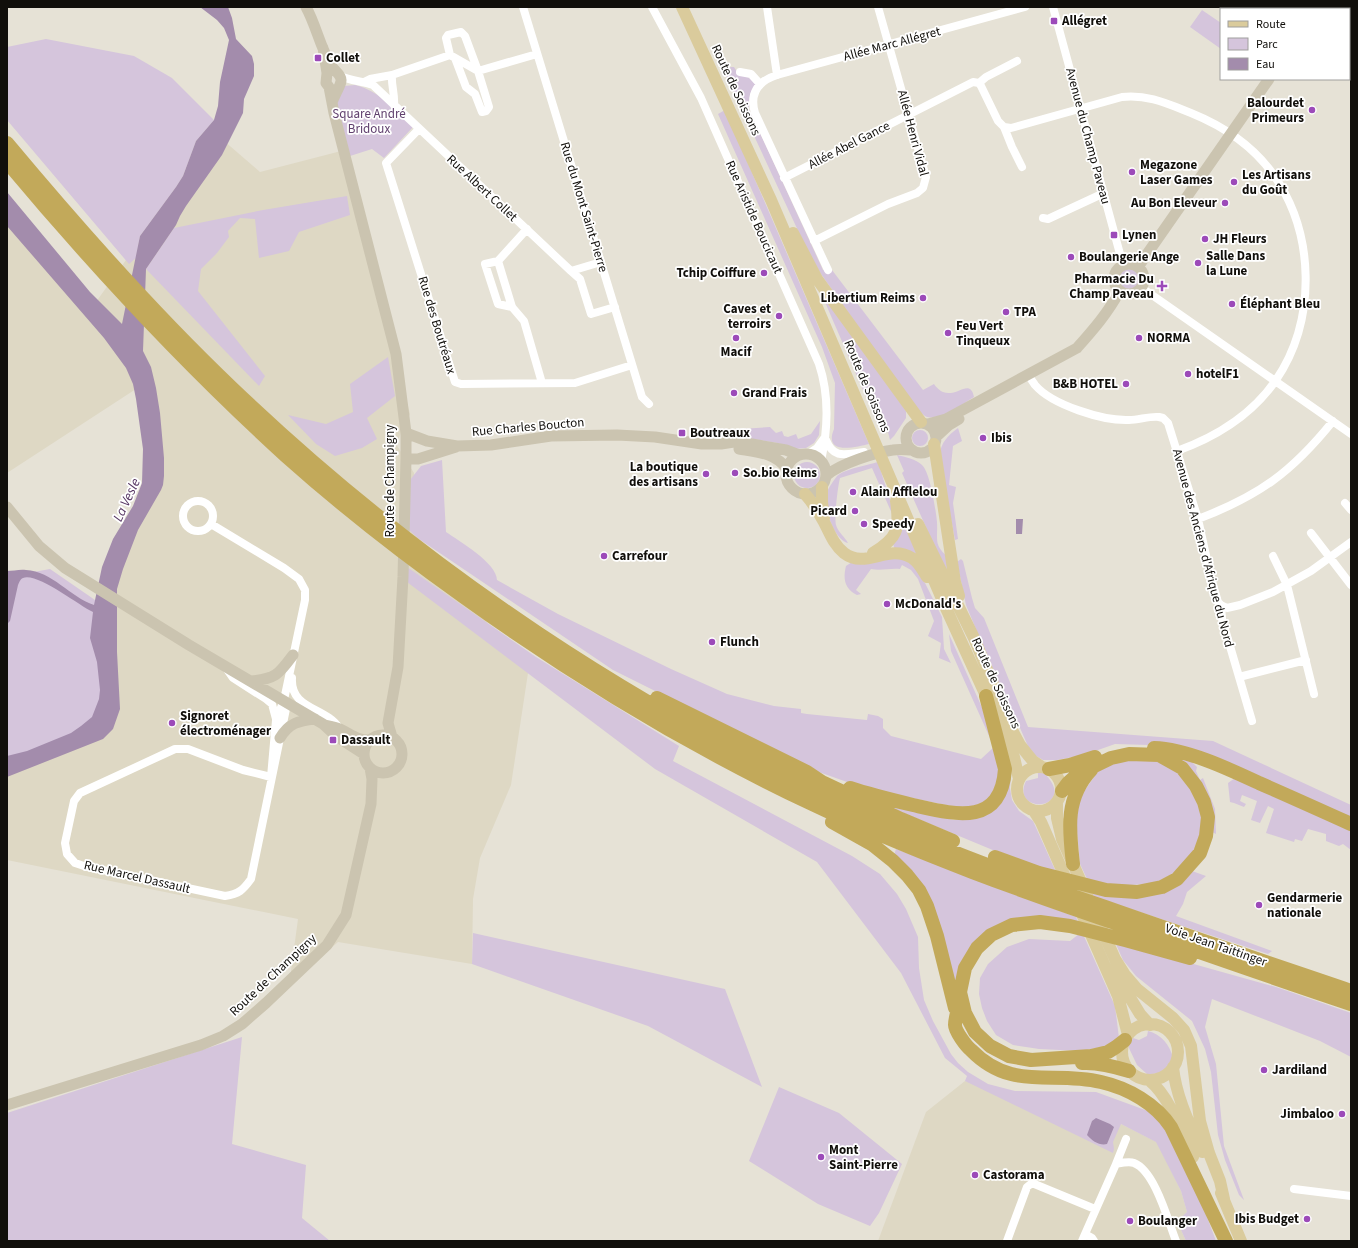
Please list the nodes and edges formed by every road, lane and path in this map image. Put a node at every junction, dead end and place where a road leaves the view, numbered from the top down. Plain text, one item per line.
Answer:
1 (306, 7) edge
2 (523, 7) edge
3 (652, 7) edge
4 (682, 7) edge
5 (688, 7) edge
6 (767, 7) edge
7 (878, 7) edge
8 (1025, 7) edge
9 (1053, 7) edge
10 (889, 45) junction
11 (705, 50) junction
12 (537, 54) junction
13 (453, 57) junction
14 (1017, 61) dead end
15 (478, 71) junction
16 (740, 72) dead end
17 (392, 75) junction
18 (777, 75) junction
19 (1268, 80) edge
20 (335, 81) junction
21 (364, 82) junction
22 (979, 83) junction
23 (760, 84) junction
24 (394, 105) junction
25 (1081, 109) junction
26 (908, 115) junction
27 (1004, 127) junction
28 (419, 129) junction
29 (1231, 134) junction
30 (7, 143) edge
31 (7, 162) edge
32 (1022, 167) dead end
33 (784, 178) junction
34 (1104, 194) junction
35 (775, 198) junction
36 (1043, 218) dead end
37 (527, 229) junction
38 (814, 241) junction
39 (498, 261) junction
40 (601, 262) junction
41 (1124, 265) junction
42 (1138, 267) junction
43 (828, 270) dead end
44 (571, 271) junction
45 (1142, 288) junction
46 (1119, 292) junction
47 (512, 307) junction
48 (615, 307) junction
49 (632, 365) junction
50 (1028, 374) junction
51 (1275, 381) junction
52 (542, 383) junction
53 (649, 404) dead end
54 (1333, 421) junction
55 (924, 423) junction
56 (872, 428) junction
57 (406, 433) junction
58 (906, 433) junction
59 (1351, 434) edge
60 (826, 439) junction
61 (935, 440) junction
62 (721, 444) junction
63 (457, 446) junction
64 (912, 450) junction
65 (1177, 451) junction
66 (864, 452) junction
67 (803, 454) junction
68 (406, 459) junction
69 (822, 461) junction
70 (888, 466) junction
71 (787, 469) junction
72 (825, 481) junction
73 (894, 486) junction
74 (805, 494) junction
75 (1345, 503) dead end
76 (7, 507) edge
77 (1351, 510) edge
78 (1198, 519) junction
79 (211, 524) dead end
80 (825, 524) junction
81 (1311, 533) dead end
82 (1351, 542) edge
83 (1273, 556) dead end
84 (851, 557) junction
85 (1330, 558) junction
86 (1287, 585) junction
87 (1351, 585) edge
88 (1222, 605) junction
89 (945, 606) junction
90 (974, 638) junction
91 (566, 652) junction
92 (293, 655) junction
93 (1306, 660) junction
94 (224, 666) junction
95 (1239, 677) junction
96 (252, 681) junction
97 (1314, 694) dead end
98 (986, 696) junction
99 (284, 700) junction
100 (276, 720) junction
101 (1252, 721) dead end
102 (319, 722) junction
103 (339, 728) junction
104 (387, 736) junction
105 (280, 738) junction
106 (369, 740) junction
107 (364, 754) junction
108 (1095, 766) junction
109 (370, 768) junction
110 (1045, 768) junction
111 (386, 772) junction
112 (807, 772) junction
113 (271, 777) junction
114 (1019, 779) junction
115 (1059, 798) junction
116 (810, 803) junction
117 (372, 804) junction
118 (1034, 811) junction
119 (1351, 824) edge
120 (1071, 870) junction
121 (1115, 959) junction
122 (1311, 990) junction
123 (1351, 991) edge
124 (1351, 1004) edge
125 (956, 1013) junction
126 (1150, 1025) junction
127 (1126, 1037) junction
128 (1173, 1067) junction
129 (1129, 1071) junction
130 (1149, 1080) junction
131 (7, 1105) edge
132 (1126, 1139) dead end
133 (1116, 1164) junction
134 (1294, 1188) dead end
135 (1351, 1196) edge
136 (1224, 1199) junction
137 (1096, 1209) junction
138 (1217, 1221) junction
139 (1083, 1238) edge
140 (1007, 1241) edge
141 (1094, 1241) edge
142 (1176, 1241) edge
143 (1221, 1241) edge
144 (1226, 1241) edge
145 (1231, 1241) edge
146 (1241, 1241) edge

1 - 20 street, Route de Champigny
2 - 12 street, Rue du Mont Saint-Pierre
3 - 60 street, Rue Aristide Boucicaut
4 - 11 main road, Route de Soissons
5 - 11 main road, Route de Soissons
6 - 18 street
7 - 10 street, Allée Henri Vidal
8 - 10 street, Allée Marc Allégret
9 - 25 street, Avenue du Champ Paveau
10 - 18 street, Allée Marc Allégret
10 - 26 street, Allée Henri Vidal
11 - 35 main road, Route de Soissons
11 - 56 main road, Route de Soissons
12 - 15 street
12 - 40 street, Rue du Mont Saint-Pierre
13 - 15 street
13 - 15 street
13 - 15 street
13 - 17 street, Rue Albert Collet
14 - 22 street, Allée Abel Gance
16 - 23 street
17 - 21 street, Rue Albert Collet
17 - 24 street
18 - 23 street, Allée Marc Allégret
19 - 29 street
20 - 21 street, Rue Albert Collet
20 - 57 street, Route de Champigny
21 - 24 street, Rue Albert Collet
22 - 26 street, Allée Abel Gance
22 - 27 street
23 - 33 street
24 - 28 street, Rue Albert Collet
25 - 27 street
25 - 29 street
25 - 34 street, Avenue du Champ Paveau
26 - 33 street, Allée Abel Gance
26 - 38 street, Allée Henri Vidal
27 - 32 street
28 - 37 street, Rue Albert Collet
28 - 52 street, Rue des Boutréaux
29 - 42 street
29 - 51 street
30 - 91 highway
31 - 116 highway, Voie Jean Taittinger
33 - 38 street
34 - 36 street
34 - 41 street, Avenue du Champ Paveau
35 - 55 main road
35 - 56 main road, Route de Soissons
37 - 39 street
37 - 44 street, Rue Albert Collet
38 - 43 street
39 - 47 street
39 - 47 street
40 - 44 street
40 - 48 street, Rue du Mont Saint-Pierre
41 - 42 street
41 - 46 street
42 - 45 street
44 - 48 street, Rue Albert Collet
45 - 46 street
45 - 51 street
46 - 50 street
47 - 52 street
48 - 49 street, Rue du Mont Saint-Pierre
49 - 52 street, Rue des Boutréaux
49 - 53 street, Rue du Mont Saint-Pierre
50 - 55 street
50 - 61 street
50 - 65 street, Avenue des Anciens d'Afrique du Nord
51 - 54 street
51 - 65 street
54 - 59 street
54 - 78 street
55 - 58 street
55 - 61 street
56 - 70 main road, Route de Soissons
57 - 63 street, Rue Charles Boucton
57 - 68 street, Route de Champigny
58 - 64 street
58 - 66 street
60 - 66 street
60 - 67 street
60 - 69 street, Rue Aristide Boucicaut
61 - 64 street
61 - 90 main road
62 - 63 street, Rue Charles Boucton
62 - 67 street, Rue Charles Boucton
62 - 71 street, Rue Charles Boucton
63 - 68 street, Rue Charles Boucton
64 - 72 street
65 - 78 street, Avenue des Anciens d'Afrique du Nord
66 - 69 street
67 - 69 street
67 - 71 street
68 - 104 street, Route de Champigny
69 - 72 street
70 - 73 main road, Route de Soissons
70 - 90 main road, Route de Soissons
71 - 74 street
72 - 74 street
72 - 80 main road
73 - 84 main road
73 - 89 main road, Route de Soissons
74 - 80 main road
75 - 77 street
76 - 94 street
78 - 88 street, Avenue des Anciens d'Afrique du Nord
79 - 92 street
80 - 84 main road
81 - 85 street
82 - 85 street
83 - 86 street
84 - 89 main road
85 - 86 street
85 - 87 street
86 - 88 street
86 - 93 street
88 - 95 street, Avenue des Anciens d'Afrique du Nord
89 - 98 main road, Route de Soissons
90 - 110 main road, Route de Soissons
91 - 112 highway
91 - 123 highway, Voie Jean Taittinger
92 - 96 street
92 - 99 street
92 - 103 street
93 - 95 street
93 - 97 street
94 - 96 street
94 - 100 street
95 - 101 street, Avenue des Anciens d'Afrique du Nord
96 - 99 street
98 - 112 highway
98 - 114 main road, Route de Soissons
99 - 100 street, Rue Marcel Dassault
99 - 102 street
99 - 105 street, Rue Marcel Dassault
100 - 113 street, Rue Marcel Dassault
102 - 103 street
102 - 105 street
102 - 107 street
103 - 106 street
104 - 106 street
104 - 111 street
105 - 113 street, Rue Marcel Dassault
106 - 107 street
107 - 109 street
108 - 112 highway
108 - 115 highway
108 - 120 highway
109 - 111 street
109 - 117 street, Route de Champigny
110 - 114 main road
110 - 115 main road
110 - 119 highway
111 - 117 street, Route de Champigny
113 - 113 street, Rue Marcel Dassault
114 - 118 main road
115 - 118 main road
115 - 120 main road
116 - 122 highway, Voie Jean Taittinger
116 - 125 highway
117 - 131 street, Route de Champigny
118 - 120 main road
120 - 121 main road
120 - 127 main road
121 - 126 main road
121 - 136 main road
122 - 124 highway, Voie Jean Taittinger
122 - 127 highway
125 - 129 highway
125 - 138 highway
126 - 127 main road
126 - 128 main road
127 - 129 main road
128 - 130 main road
128 - 136 main road
129 - 130 main road
130 - 145 main road
132 - 133 street
133 - 137 street
133 - 142 street
134 - 135 street
136 - 146 main road
137 - 139 street
137 - 140 street
138 - 143 street
138 - 144 highway
139 - 141 street

